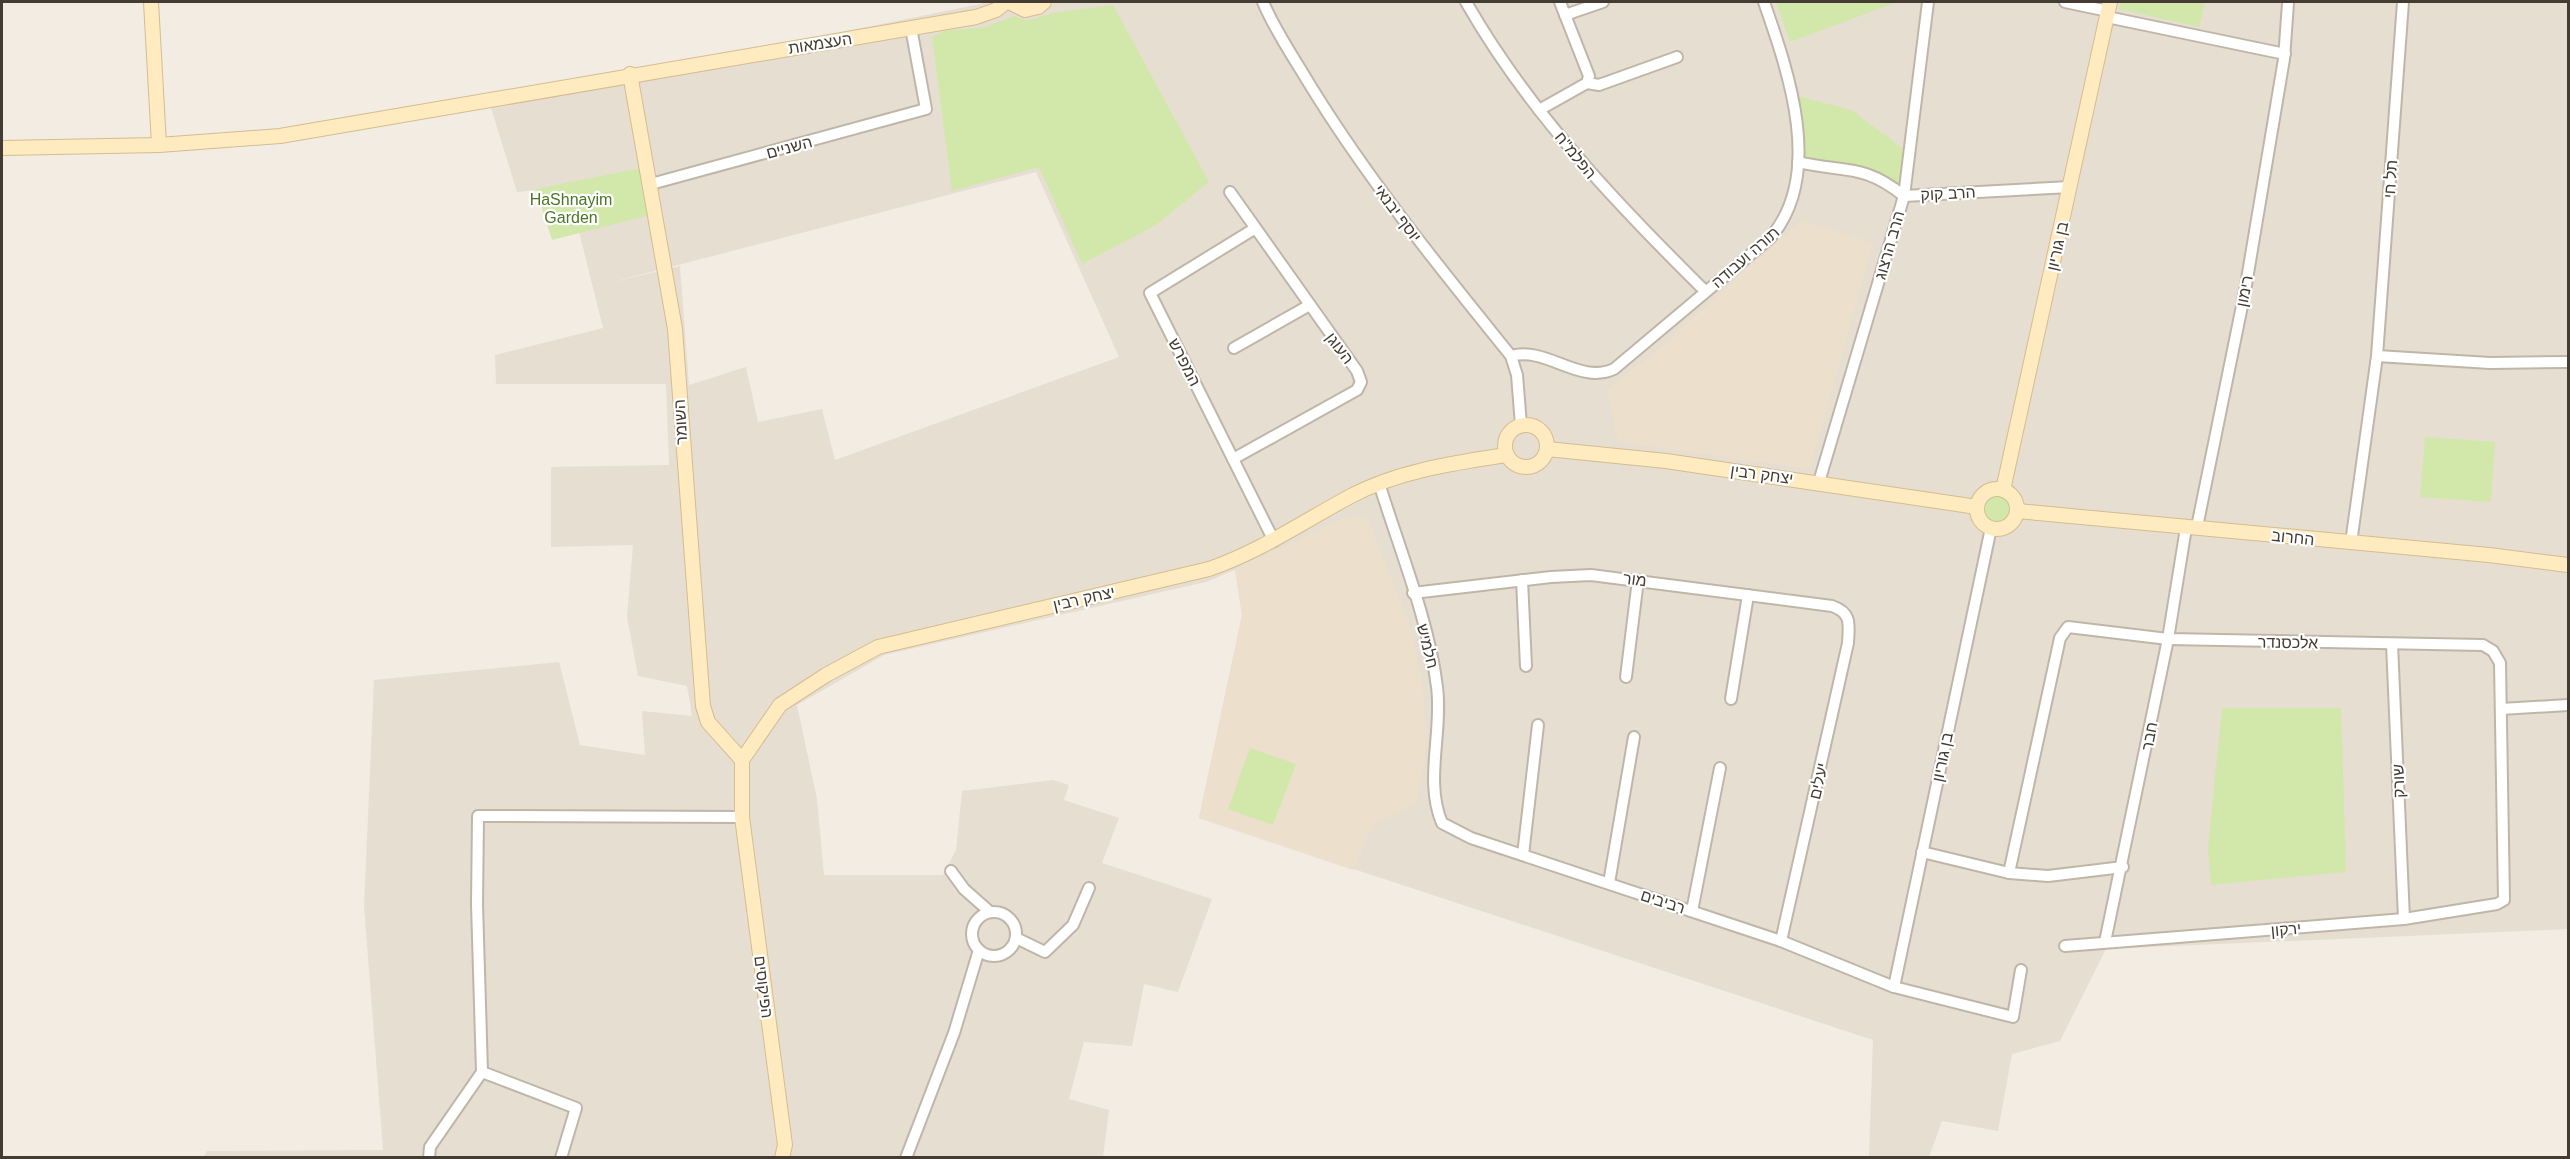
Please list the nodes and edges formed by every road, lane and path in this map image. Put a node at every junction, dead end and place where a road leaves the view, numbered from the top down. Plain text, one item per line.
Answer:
1 (151, 2) edge
2 (1008, 2) edge
3 (1044, 2) edge
4 (1263, 2) edge
5 (1466, 2) edge
6 (1560, 2) edge
7 (1603, 2) edge
8 (1764, 2) edge
9 (1928, 2) edge
10 (2065, 2) edge
11 (2403, 2) edge
12 (2288, 3) edge
13 (2108, 10) edge
14 (1565, 15) junction
15 (911, 28) junction
16 (2284, 54) junction
17 (1677, 57) dead end
18 (630, 74) junction
19 (1587, 83) junction
20 (1539, 110) junction
21 (159, 145) junction
22 (2, 148) edge
23 (1798, 162) junction
24 (651, 184) junction
25 (2070, 187) junction
26 (1230, 192) dead end
27 (1904, 196) junction
28 (1254, 229) junction
29 (1705, 291) junction
30 (1308, 306) junction
31 (1234, 348) dead end
32 (1511, 356) junction
33 (2377, 356) junction
34 (2568, 362) edge
35 (1521, 425) junction
36 (1547, 449) junction
37 (1506, 455) junction
38 (1233, 459) junction
39 (1819, 482) junction
40 (1379, 483) junction
41 (2003, 490) junction
42 (1977, 507) junction
43 (2017, 511) junction
44 (2192, 527) junction
45 (1991, 528) junction
46 (1274, 541) junction
47 (2351, 543) junction
48 (2568, 565) edge
49 (1522, 580) junction
50 (1638, 580) junction
51 (1413, 593) junction
52 (1748, 595) junction
53 (1850, 620) joint
54 (2168, 639) junction
55 (2392, 644) junction
56 (1526, 666) dead end
57 (1626, 677) dead end
58 (1731, 699) dead end
59 (2568, 705) edge
60 (2501, 709) junction
61 (1538, 725) dead end
62 (1634, 736) dead end
63 (742, 760) junction
64 (1720, 768) dead end
65 (1437, 813) joint
66 (742, 817) junction
67 (1922, 852) junction
68 (1523, 855) junction
69 (2123, 867) junction
70 (951, 871) dead end
71 (2009, 873) junction
72 (1609, 883) junction
73 (1089, 888) dead end
74 (1692, 911) junction
75 (990, 912) junction
76 (2404, 919) junction
77 (1016, 938) junction
78 (1781, 941) junction
79 (2105, 942) junction
80 (2066, 946) dead end
81 (979, 950) junction
82 (2021, 970) dead end
83 (1894, 987) junction
84 (482, 1072) junction
85 (429, 1158) edge
86 (561, 1158) edge
87 (782, 1158) edge
88 (906, 1158) edge

1 - 21 street
2 - 3 street
2 - 15 street, העצמאות
4 - 32 street, יוסף יבנאי
5 - 20 street, הפלמ"ח
6 - 14 street
7 - 14 street
8 - 23 street, תורה ועבודה
9 - 27 street, הרב הרצוג
10 - 13 street
11 - 33 street, תל חי
12 - 16 street, רימון
13 - 16 street
13 - 25 street, בן גוריון
14 - 19 street
15 - 18 street, העצמאות
15 - 24 street, השניים
16 - 44 street, רימון
17 - 19 street
18 - 21 street, העצמאות
18 - 24 street, השומר
19 - 20 street
20 - 29 street, הפלמ"ח
21 - 22 street, העצמאות
23 - 27 street, הרב קוק
23 - 29 street, תורה ועבודה
24 - 63 street, השומר
25 - 27 street, הרב קוק
25 - 41 street, בן גוריון
26 - 28 street, העוגן
27 - 39 street, הרב הרצוג
28 - 30 street, העוגן
28 - 38 street, המפרש
29 - 32 street, תורה ועבודה
30 - 31 street
30 - 38 street, העוגן
32 - 35 street, יוסף יבנאי
33 - 34 street
33 - 47 street, תל חי
35 - 36 street
35 - 37 street
36 - 37 street
36 - 39 street, יצחק רבין
37 - 40 street, יצחק רבין
38 - 46 street, המפרש
39 - 42 street, יצחק רבין
40 - 46 street, יצחק רבין
40 - 51 street, חלמיש
41 - 42 street
41 - 43 street
42 - 45 street
43 - 44 street, החרוב
43 - 45 street
44 - 47 street, החרוב
44 - 54 street, חבר
45 - 67 street, בן גוריון
46 - 63 street, יצחק רבין
47 - 48 street, החרוב
49 - 50 street, מור
49 - 51 street, מור
49 - 56 street
50 - 52 street, מור
50 - 57 street
51 - 65 street, חלמיש
52 - 53 street, מור
52 - 58 street
53 - 78 street, יעלים
54 - 55 street, אלכסנדר
54 - 69 street, חבר
54 - 71 street, אלכסנדר
55 - 60 street, אלכסנדר
55 - 76 street, שורק
59 - 60 street
60 - 76 street, ירקון
61 - 68 street
62 - 72 street
63 - 66 street
64 - 74 street
65 - 68 street, רביבים
66 - 84 street
66 - 87 street, הפיקוסים
67 - 71 street
67 - 83 street, בן גוריון
68 - 72 street, רביבים
69 - 71 street
69 - 79 street, חבר
70 - 75 street
72 - 74 street, רביבים
73 - 77 street
74 - 78 street, רביבים
75 - 77 street
75 - 81 street
76 - 79 street, ירקון
77 - 81 street
78 - 83 street, רביבים
79 - 80 street, ירקון
81 - 88 street
82 - 83 street, רביבים
84 - 85 street
84 - 86 street

